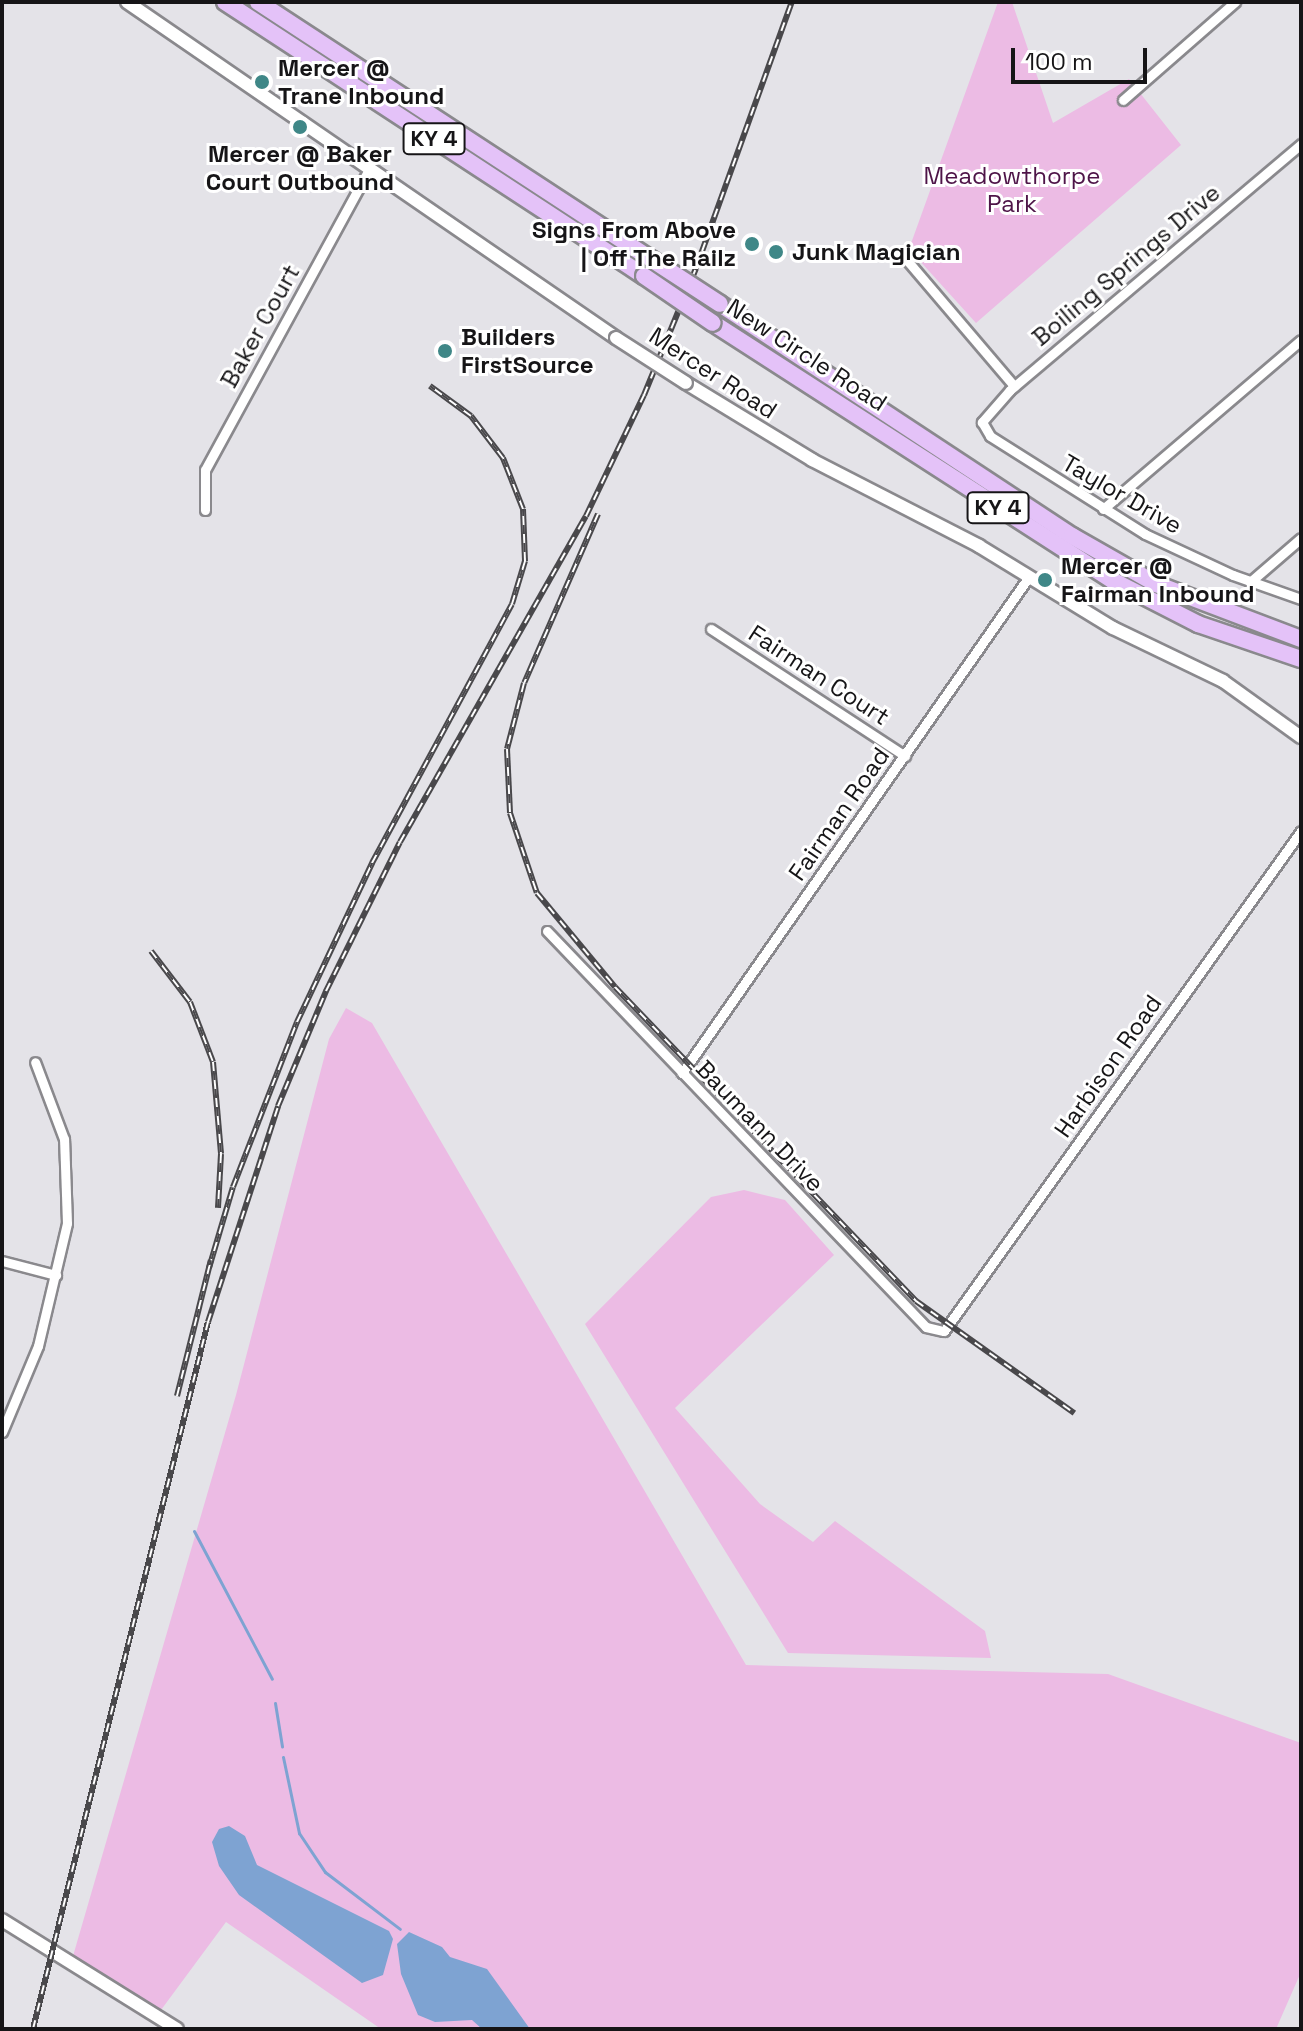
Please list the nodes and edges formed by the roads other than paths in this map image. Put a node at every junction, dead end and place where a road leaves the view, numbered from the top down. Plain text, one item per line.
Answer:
1 (127, 2) edge
2 (225, 2) edge
3 (258, 2) edge
4 (1235, 2) edge
5 (1123, 100) dead end
6 (1301, 144) edge
7 (370, 167) junction
8 (906, 259) dead end
9 (1301, 340) edge
10 (1014, 386) junction
11 (982, 422) joint
12 (1103, 509) junction
13 (205, 510) dead end
14 (1301, 538) edge
15 (1028, 578) junction
16 (1250, 582) junction
17 (1301, 599) edge
18 (711, 629) dead end
19 (1301, 639) edge
20 (1301, 659) edge
21 (1301, 737) edge
22 (905, 756) junction
23 (1301, 831) edge
24 (547, 931) dead end
25 (35, 1062) dead end
26 (682, 1073) junction
27 (2, 1261) edge
28 (56, 1275) junction
29 (951, 1325) joint
30 (2, 1432) edge
31 (2, 1920) edge
32 (177, 2029) edge

1 - 7 street, Mercer Road
2 - 20 highway, New Circle Road / KY 4, bridge
3 - 19 highway, New Circle Road / KY 4, bridge
4 - 5 street
6 - 10 street, Boiling Springs Drive
7 - 13 street, Baker Court
7 - 15 street, Mercer Road, bridge
8 - 10 street
9 - 12 street
10 - 11 street, Boiling Springs Drive
11 - 12 street, Taylor Drive
12 - 16 street, Taylor Drive
14 - 16 street
15 - 21 street, Mercer Road
15 - 22 street, Fairman Road
16 - 17 street, Taylor Drive
18 - 22 street, Fairman Court
22 - 26 street, Fairman Road
23 - 29 street, Harbison Road
24 - 26 street, Baumann Drive
25 - 28 street
26 - 29 street, Baumann Drive
27 - 28 street
28 - 30 street
31 - 32 street

